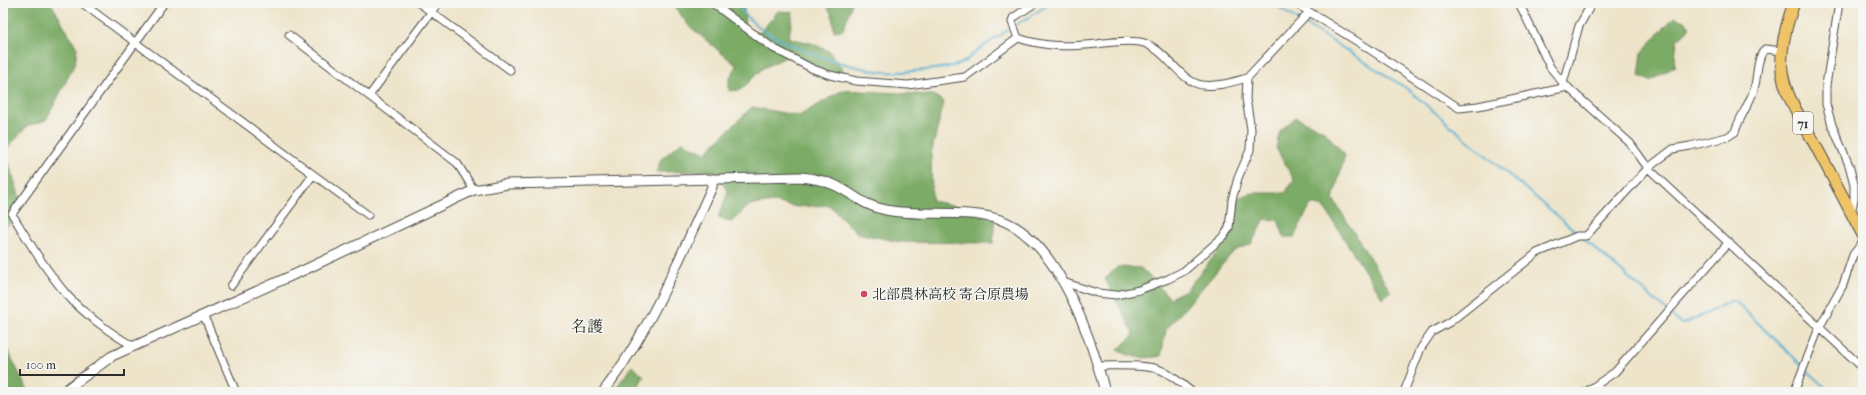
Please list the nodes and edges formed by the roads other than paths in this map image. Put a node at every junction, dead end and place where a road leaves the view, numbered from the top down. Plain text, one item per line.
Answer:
1 (82, 3) edge
2 (164, 3) edge
3 (419, 3) edge
4 (438, 3) edge
5 (712, 3) edge
6 (1035, 3) edge
7 (1295, 3) edge
8 (1519, 3) edge
9 (1592, 3) edge
10 (1794, 3) edge
11 (1839, 3) edge
12 (432, 12) junction
13 (1309, 12) junction
14 (289, 35) dead end
15 (1018, 38) junction
16 (136, 43) junction
17 (1782, 50) junction
18 (510, 70) dead end
19 (1247, 78) junction
20 (1566, 85) junction
21 (369, 96) junction
22 (1648, 168) junction
23 (313, 175) junction
24 (713, 179) junction
25 (474, 190) junction
26 (1851, 213) junction
27 (368, 215) dead end
28 (1863, 235) edge
29 (1729, 242) junction
30 (1863, 242) edge
31 (1063, 282) junction
32 (231, 286) dead end
33 (204, 316) junction
34 (1819, 328) junction
35 (133, 346) junction
36 (1098, 366) junction
37 (1863, 368) edge
38 (63, 392) edge
39 (236, 392) edge
40 (603, 392) edge
41 (1105, 392) edge
42 (1192, 392) edge
43 (1404, 392) edge
44 (1586, 392) edge
45 (1794, 392) edge

1 - 16 street
2 - 16 street
3 - 12 street
4 - 12 street
5 - 15 street
6 - 15 street
7 - 13 street
8 - 20 street
9 - 20 street
10 - 17 main road, 71
11 - 26 street
12 - 18 street
12 - 21 street
13 - 19 street
13 - 20 street
14 - 21 street
15 - 19 street
16 - 23 street
16 - 35 street
17 - 22 street
17 - 26 main road, 71
19 - 31 street
20 - 22 street
21 - 25 street
22 - 29 street
22 - 43 street
23 - 27 street
23 - 32 street
24 - 25 street
24 - 31 street
24 - 40 street
25 - 33 street
26 - 28 main road, 71
29 - 34 street
29 - 44 street
30 - 34 street
31 - 36 street
33 - 35 street
33 - 39 street
34 - 37 street
34 - 45 street
35 - 38 street
36 - 41 street
36 - 42 street

